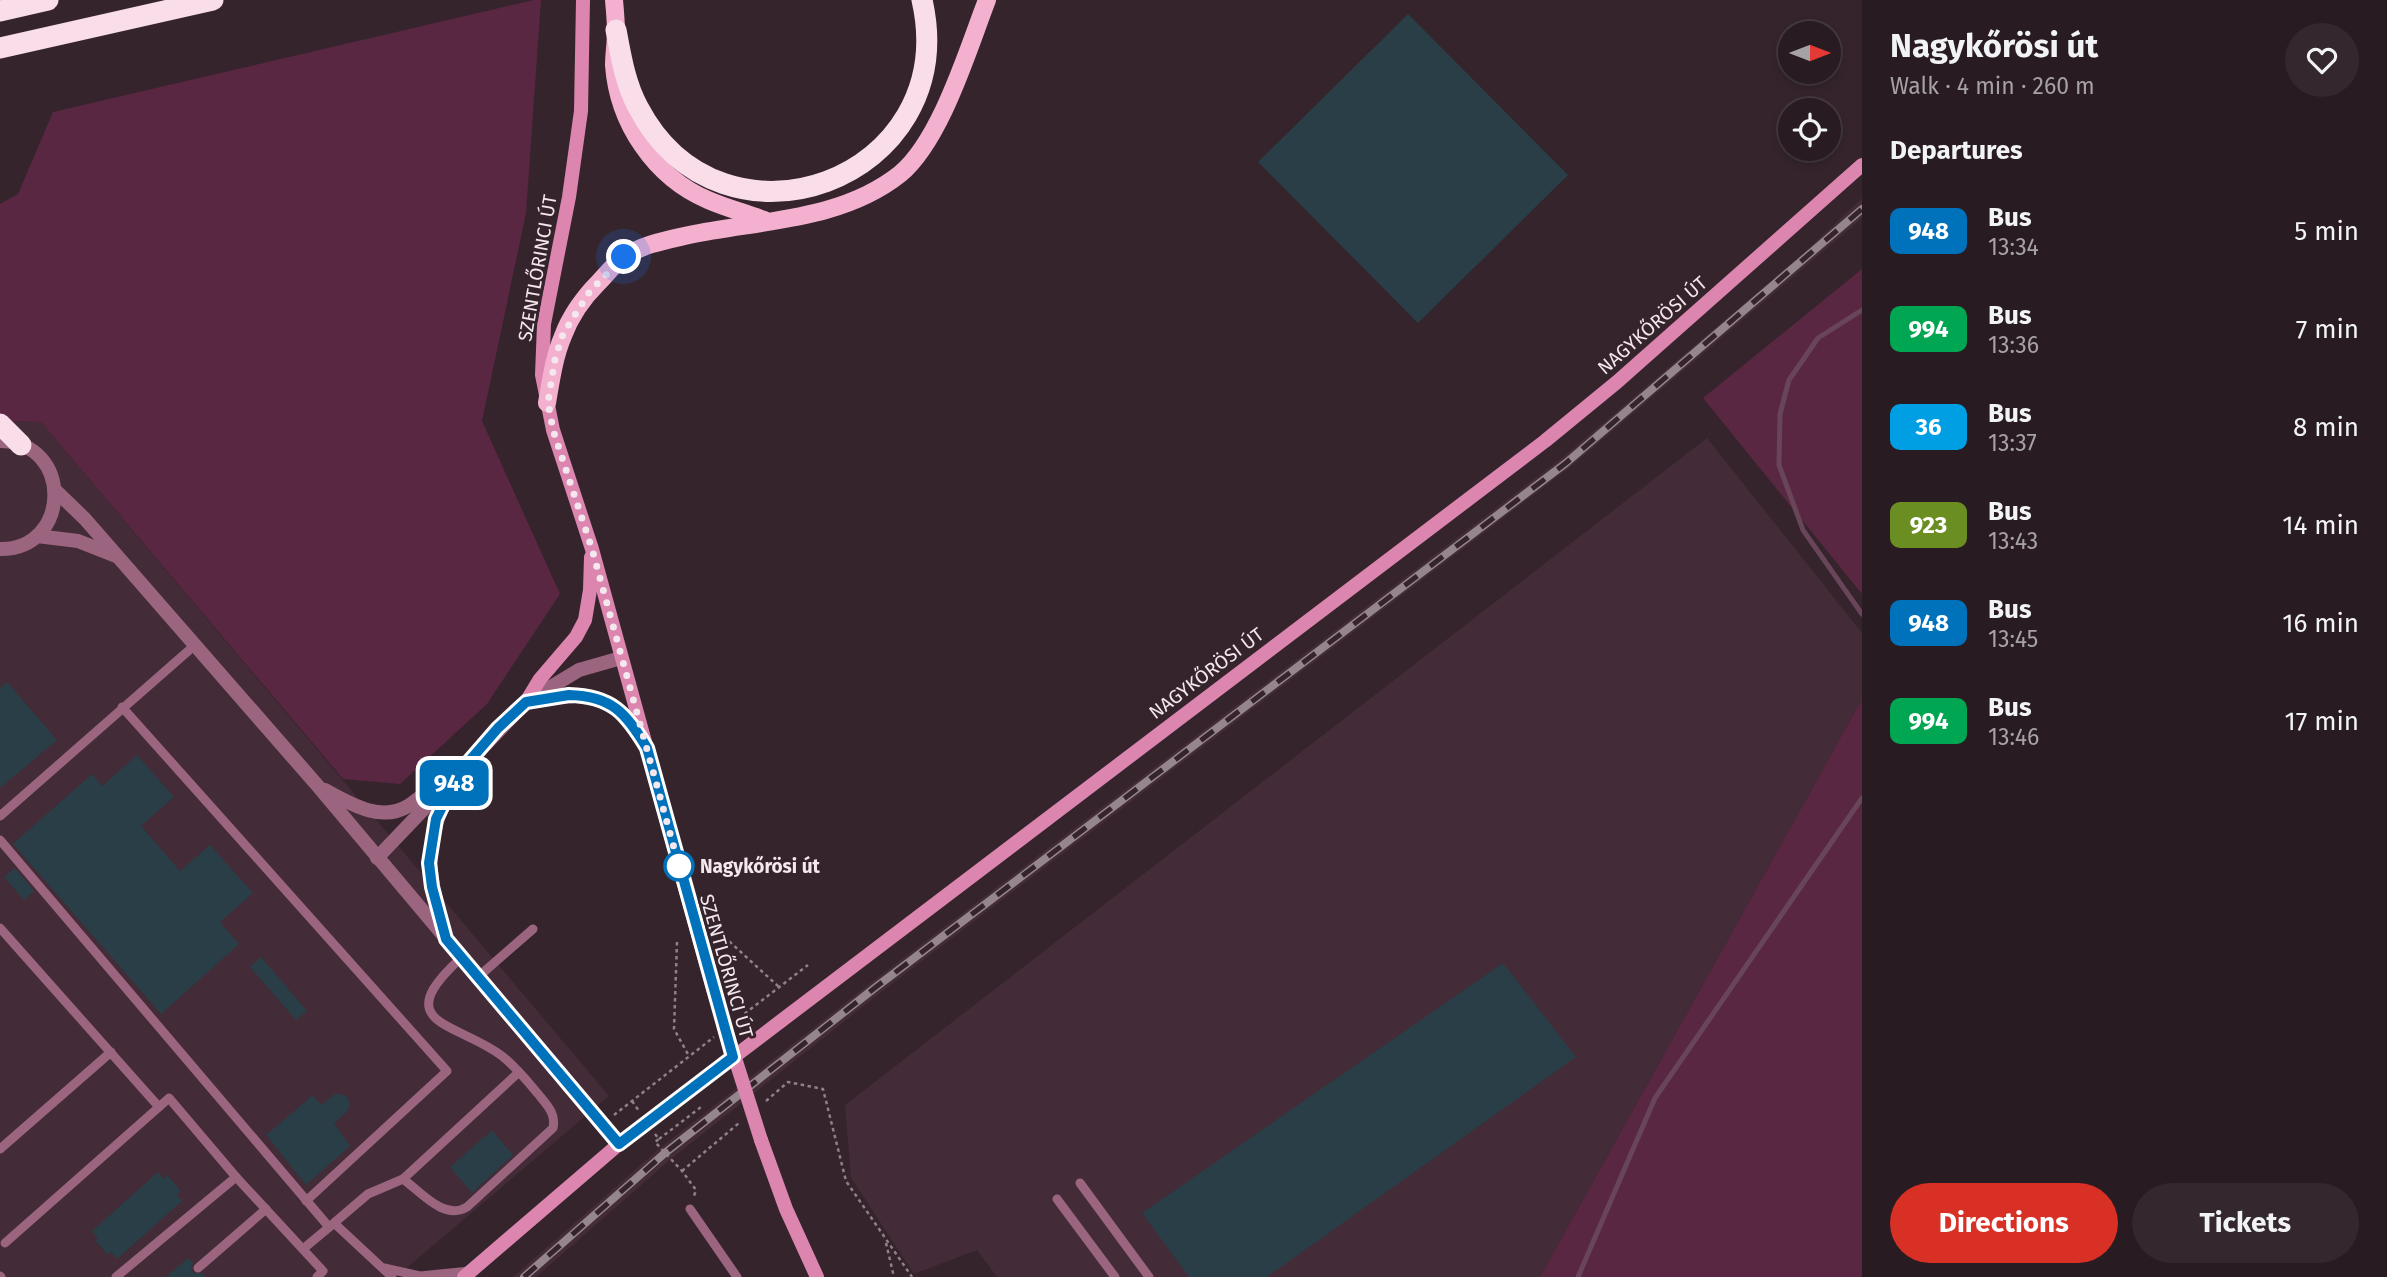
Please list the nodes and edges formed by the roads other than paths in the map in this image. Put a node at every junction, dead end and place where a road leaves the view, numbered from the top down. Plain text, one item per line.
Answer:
1 (48, 0) edge
2 (213, 0) edge
3 (583, 0) edge
4 (614, 0) edge
5 (922, 0) edge
6 (987, 0) edge
7 (0, 11) edge
8 (616, 30) junction
9 (55, 35) junction
10 (0, 48) edge
11 (0, 54) edge
12 (1862, 165) edge
13 (769, 221) junction
14 (548, 402) junction
15 (0, 424) edge
16 (10, 443) edge
17 (55, 490) junction
18 (37, 536) junction
19 (592, 549) junction
20 (2, 550) edge
21 (119, 557) junction
22 (195, 645) junction
23 (621, 658) junction
24 (526, 702) junction
25 (122, 706) junction
26 (647, 748) junction
27 (458, 774) junction
28 (317, 785) junction
29 (0, 816) edge
30 (0, 841) edge
31 (377, 858) junction
32 (0, 928) edge
33 (533, 929) dead end
34 (446, 939) junction
35 (461, 958) junction
36 (478, 977) junction
37 (111, 1052) junction
38 (519, 1072) junction
39 (159, 1107) junction
40 (619, 1144) junction
41 (0, 1149) edge
42 (236, 1177) junction
43 (403, 1179) junction
44 (1080, 1183) dead end
45 (1056, 1199) dead end
46 (306, 1201) junction
47 (266, 1209) junction
48 (690, 1209) road end
49 (332, 1225) junction
50 (2, 1242) edge
51 (303, 1250) junction
52 (198, 1268) dead end
53 (383, 1272) edge
54 (468, 1274) edge
55 (116, 1277) edge
56 (317, 1277) edge
57 (391, 1277) edge
58 (737, 1277) edge
59 (817, 1277) edge
60 (1115, 1277) edge
61 (1149, 1277) edge

1 - 7 highway
2 - 9 highway
3 - 14 main road, SZENTLŐRINCI ÚT
4 - 8 main road
5 - 8 highway
6 - 13 main road
8 - 13 main road
9 - 10 highway
9 - 11 highway
12 - 40 main road, NAGYKŐRÖSI ÚT
13 - 14 main road
14 - 19 main road, SZENTLŐRINCI ÚT
15 - 16 highway
16 - 17 street
17 - 18 street
17 - 21 street
18 - 20 street
18 - 21 street
19 - 23 main road, SZENTLŐRINCI ÚT
19 - 24 main road
21 - 22 street
22 - 25 lane
22 - 28 street
23 - 24 street
23 - 26 main road, SZENTLŐRINCI ÚT
24 - 26 main road
24 - 27 street
25 - 29 lane
25 - 46 lane
26 - 59 main road, SZENTLŐRINCI ÚT, bridge
27 - 28 street
27 - 31 street
27 - 34 street
28 - 31 street
30 - 46 lane
31 - 34 street
32 - 37 lane
33 - 36 lane
34 - 35 street
35 - 36 street
35 - 38 lane
36 - 40 street
37 - 39 lane
37 - 41 lane
38 - 43 lane
38 - 43 lane
39 - 42 lane
39 - 50 lane
40 - 54 main road, NAGYKŐRÖSI ÚT
42 - 47 lane
42 - 55 lane
43 - 49 lane
44 - 61 lane
45 - 60 lane
46 - 49 lane
47 - 51 lane
47 - 52 lane
48 - 58 lane
49 - 51 lane
49 - 53 lane
51 - 56 lane
53 - 54 lane
53 - 57 lane

